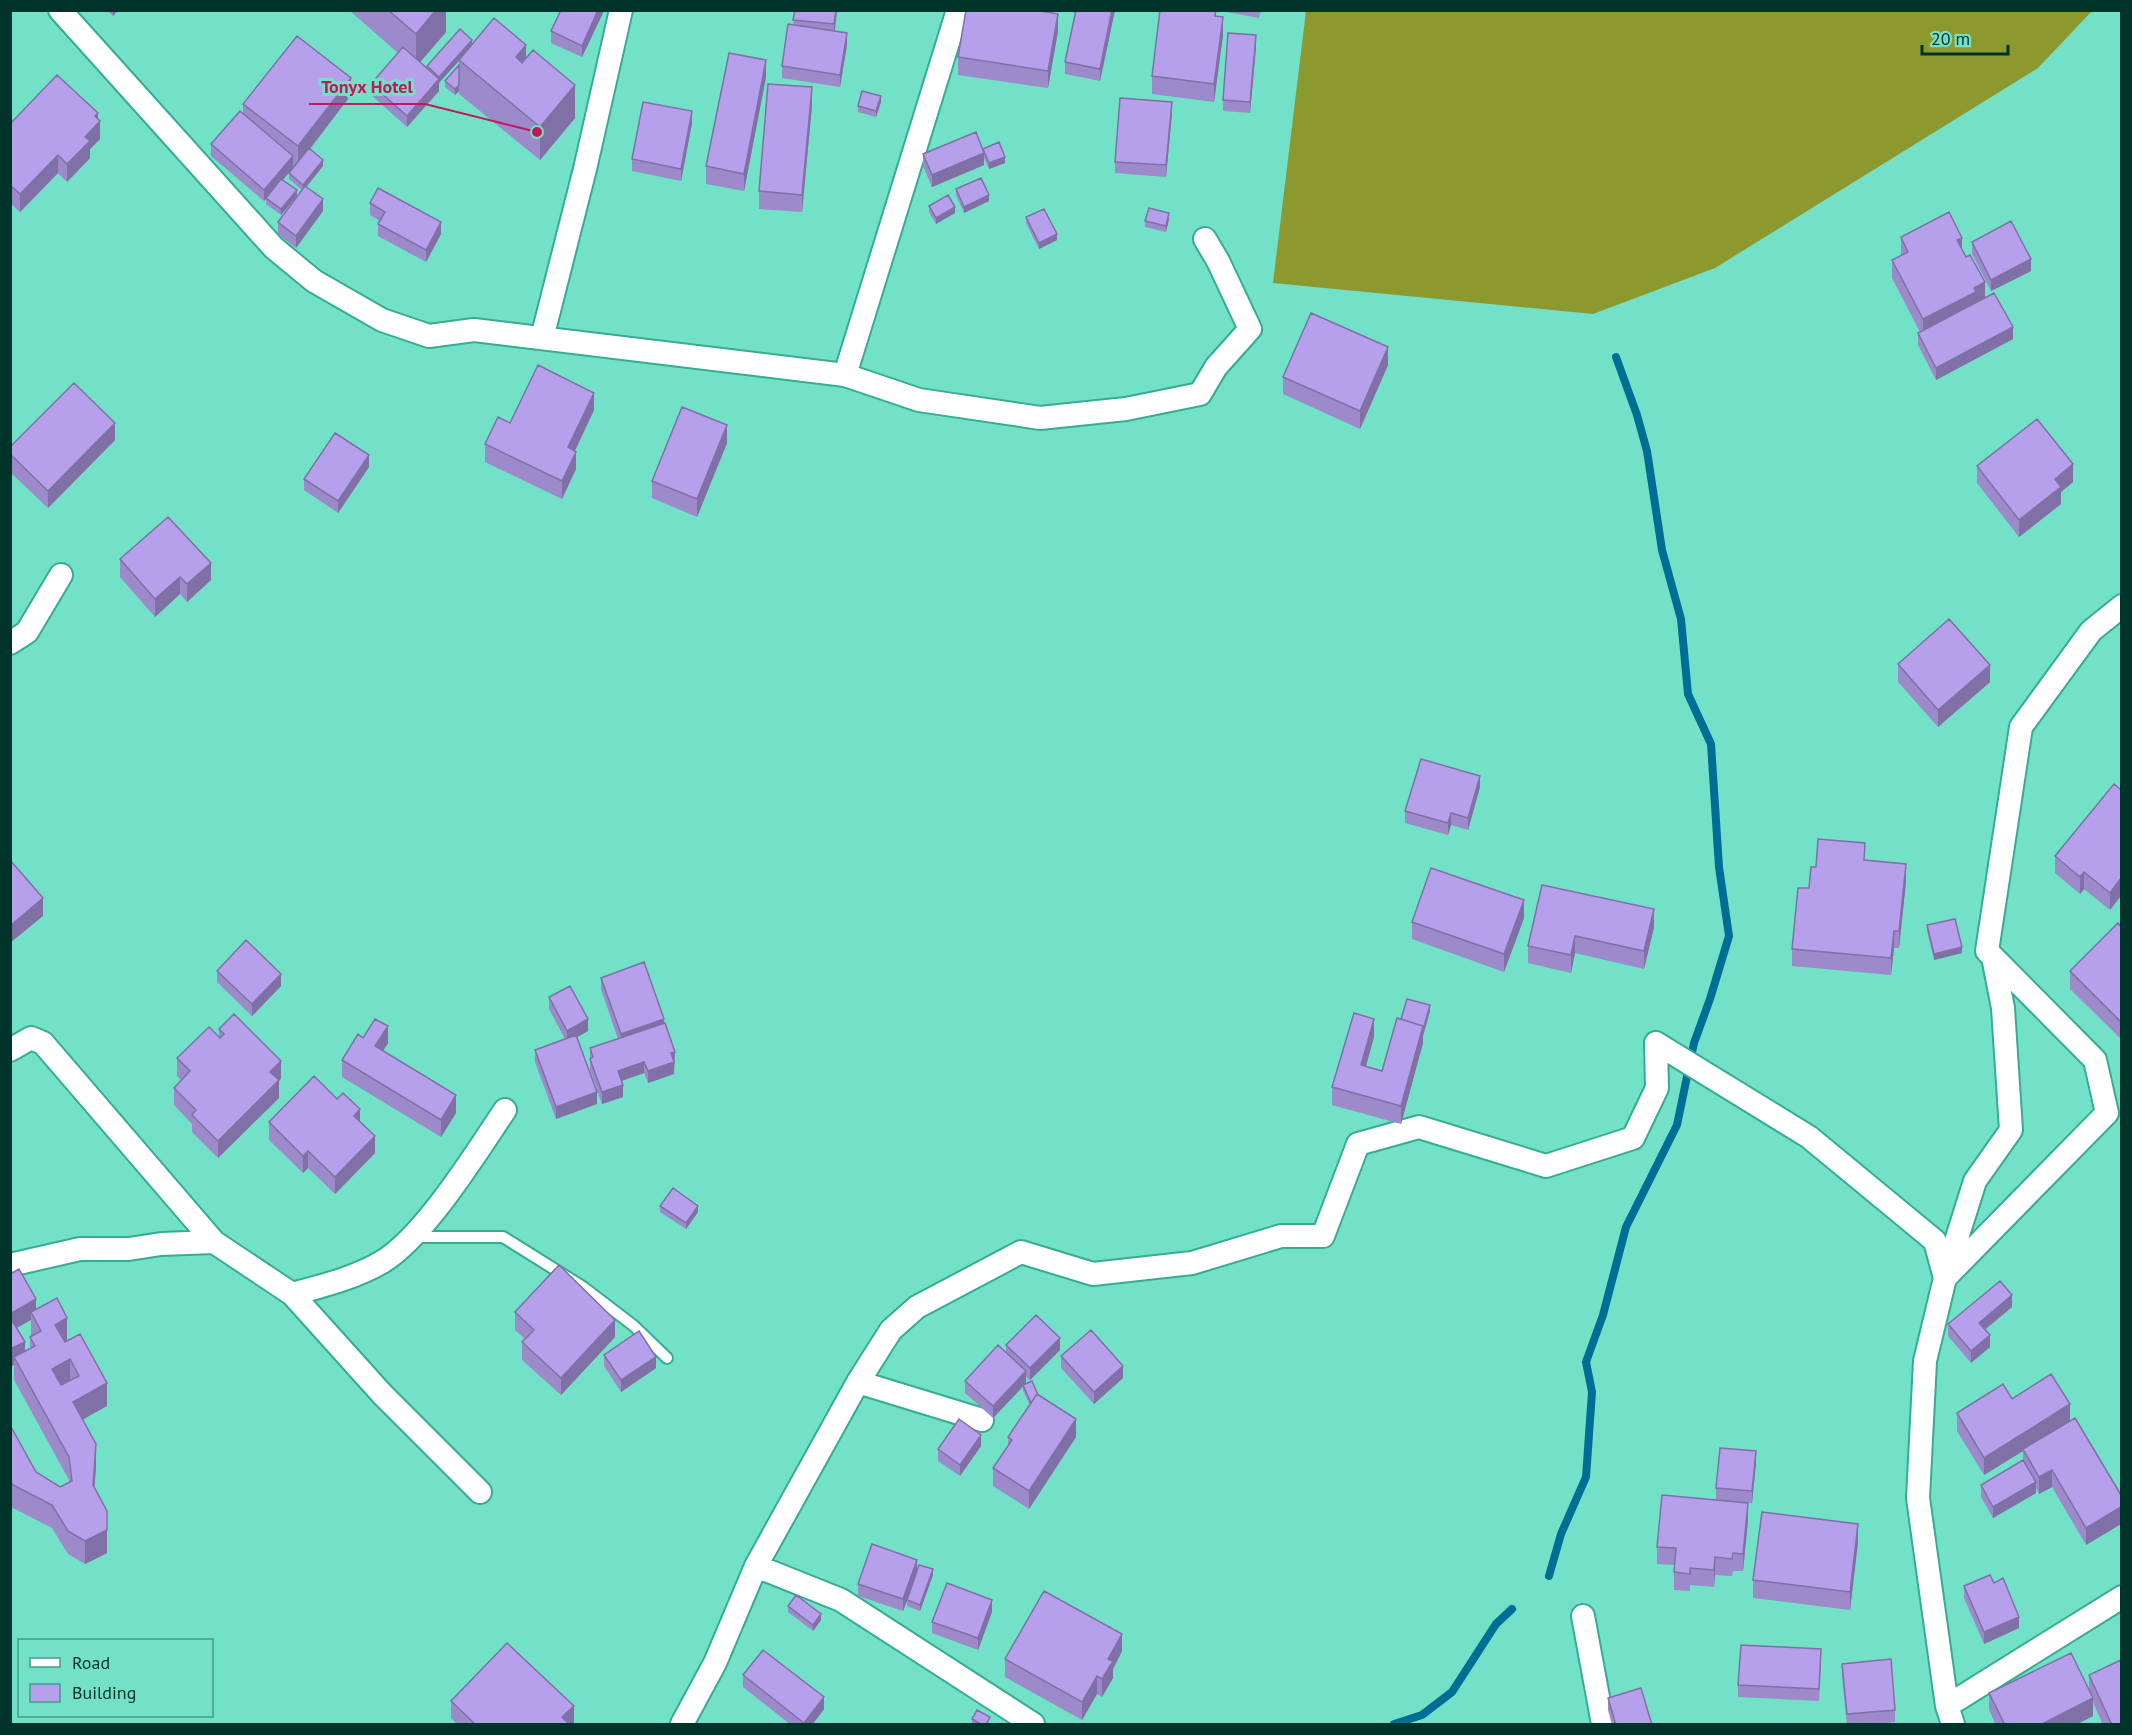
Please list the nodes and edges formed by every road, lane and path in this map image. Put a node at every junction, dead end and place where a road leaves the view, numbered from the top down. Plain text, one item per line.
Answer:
1 (60, 10) edge
2 (621, 10) edge
3 (958, 10) edge
4 (1204, 239) dead end
5 (542, 338) junction
6 (845, 375) junction
7 (61, 575) dead end
8 (2121, 606) edge
9 (10, 643) edge
10 (1993, 957) junction
11 (10, 1050) edge
12 (2114, 1109) edge
13 (505, 1110) dead end
14 (414, 1237) junction
15 (214, 1242) junction
16 (10, 1266) edge
17 (1945, 1278) junction
18 (292, 1294) junction
19 (667, 1358) dead end
20 (858, 1382) junction
21 (982, 1420) dead end
22 (480, 1492) dead end
23 (756, 1566) junction
24 (2121, 1597) edge
25 (1583, 1616) dead end
26 (1950, 1715) edge
27 (682, 1725) edge
28 (1033, 1725) edge
29 (1603, 1725) edge

1 - 5 street
2 - 5 street
3 - 6 street
4 - 6 street
5 - 6 street
7 - 9 street
8 - 10 street
10 - 12 street
10 - 17 street
11 - 15 street
12 - 17 street
13 - 14 street
14 - 18 street
14 - 19 lane
15 - 16 street
15 - 18 street
17 - 20 street
17 - 26 street
18 - 22 street
20 - 21 street
20 - 23 street
23 - 27 street
23 - 28 street
24 - 26 street
25 - 29 street

